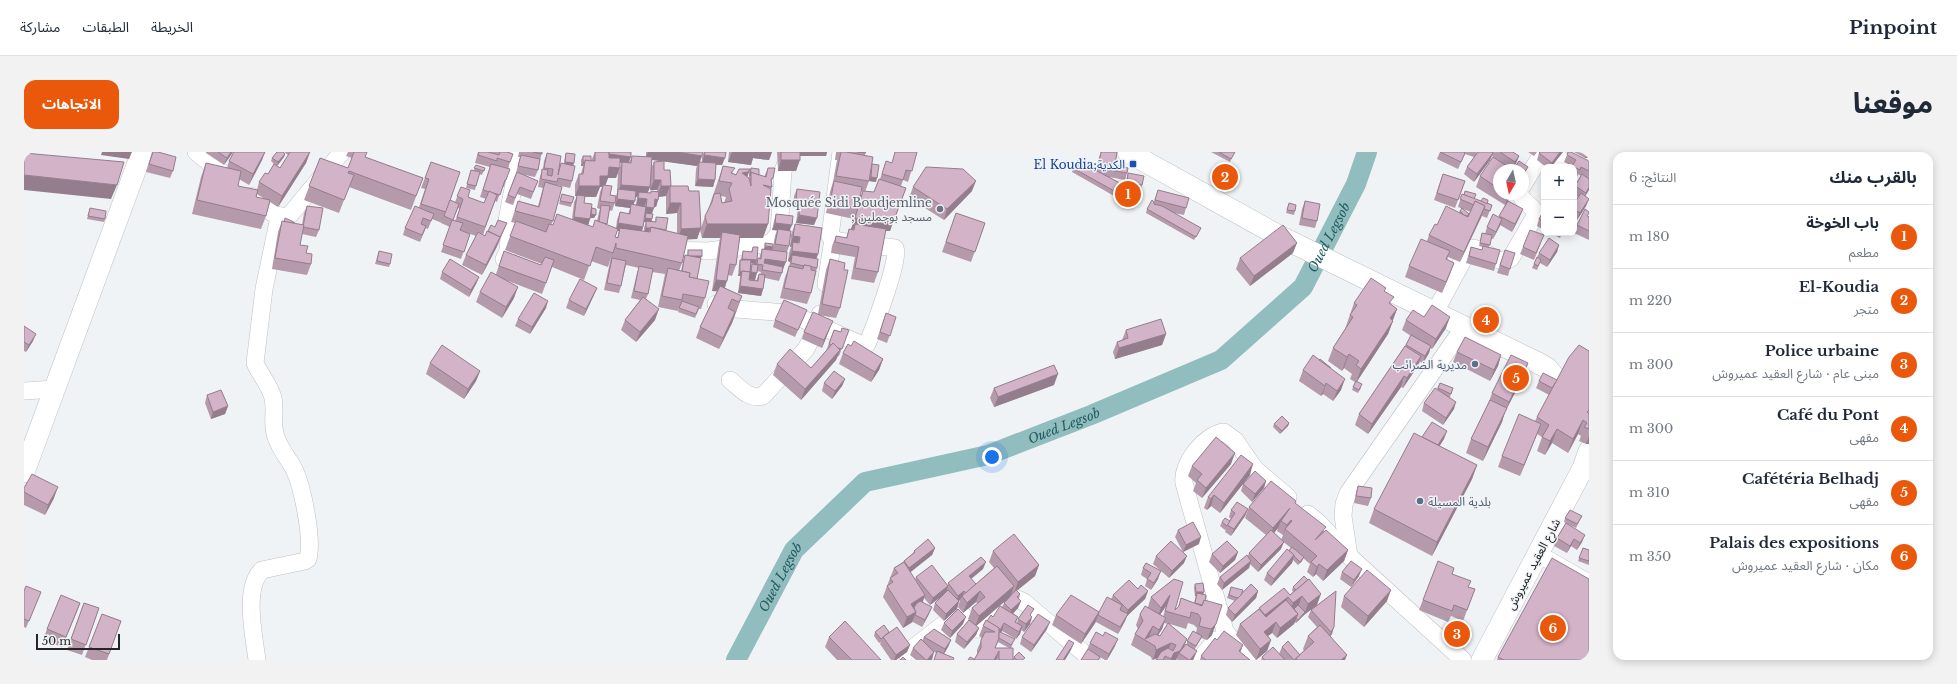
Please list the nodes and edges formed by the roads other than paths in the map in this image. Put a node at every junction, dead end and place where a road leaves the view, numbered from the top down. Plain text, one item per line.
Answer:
1 (142, 152) edge
2 (196, 152) edge
3 (342, 152) edge
4 (520, 152) edge
5 (790, 152) edge
6 (841, 152) edge
7 (1128, 152) edge
8 (1543, 152) edge
9 (1551, 152) edge
10 (1565, 164) edge
11 (1529, 175) edge
12 (1523, 200) edge
13 (280, 217) junction
14 (833, 239) junction
15 (644, 249) edge
16 (498, 271) edge
17 (717, 291) edge
18 (1435, 312) junction
19 (818, 325) junction
20 (1464, 327) junction
21 (1556, 374) dead end
22 (730, 380) dead end
23 (54, 388) junction
24 (24, 391) edge
25 (1587, 460) edge
26 (24, 472) edge
27 (1538, 554) junction
28 (1349, 556) junction
29 (1589, 583) edge
30 (1225, 631) junction
31 (257, 660) edge
32 (908, 660) edge
33 (1092, 660) edge
34 (1199, 660) edge
35 (1247, 660) edge
36 (1463, 660) edge
37 (1482, 660) edge

1 - 23 main road
2 - 13 street
3 - 13 street
4 - 16 street
5 - 15 street
6 - 14 street
7 - 18 main road
8 - 11 street
9 - 10 street
12 - 18 street
13 - 31 street
14 - 19 street
14 - 19 street
17 - 19 street
18 - 20 main road
19 - 22 street
20 - 21 main road
20 - 28 street
23 - 24 street
23 - 26 main road
25 - 27 main road, شارع العقيد عميروش
27 - 29 street
27 - 37 main road, شارع العقيد عميروش
28 - 30 street
28 - 36 street
30 - 34 street
30 - 35 street
32 - 33 street

